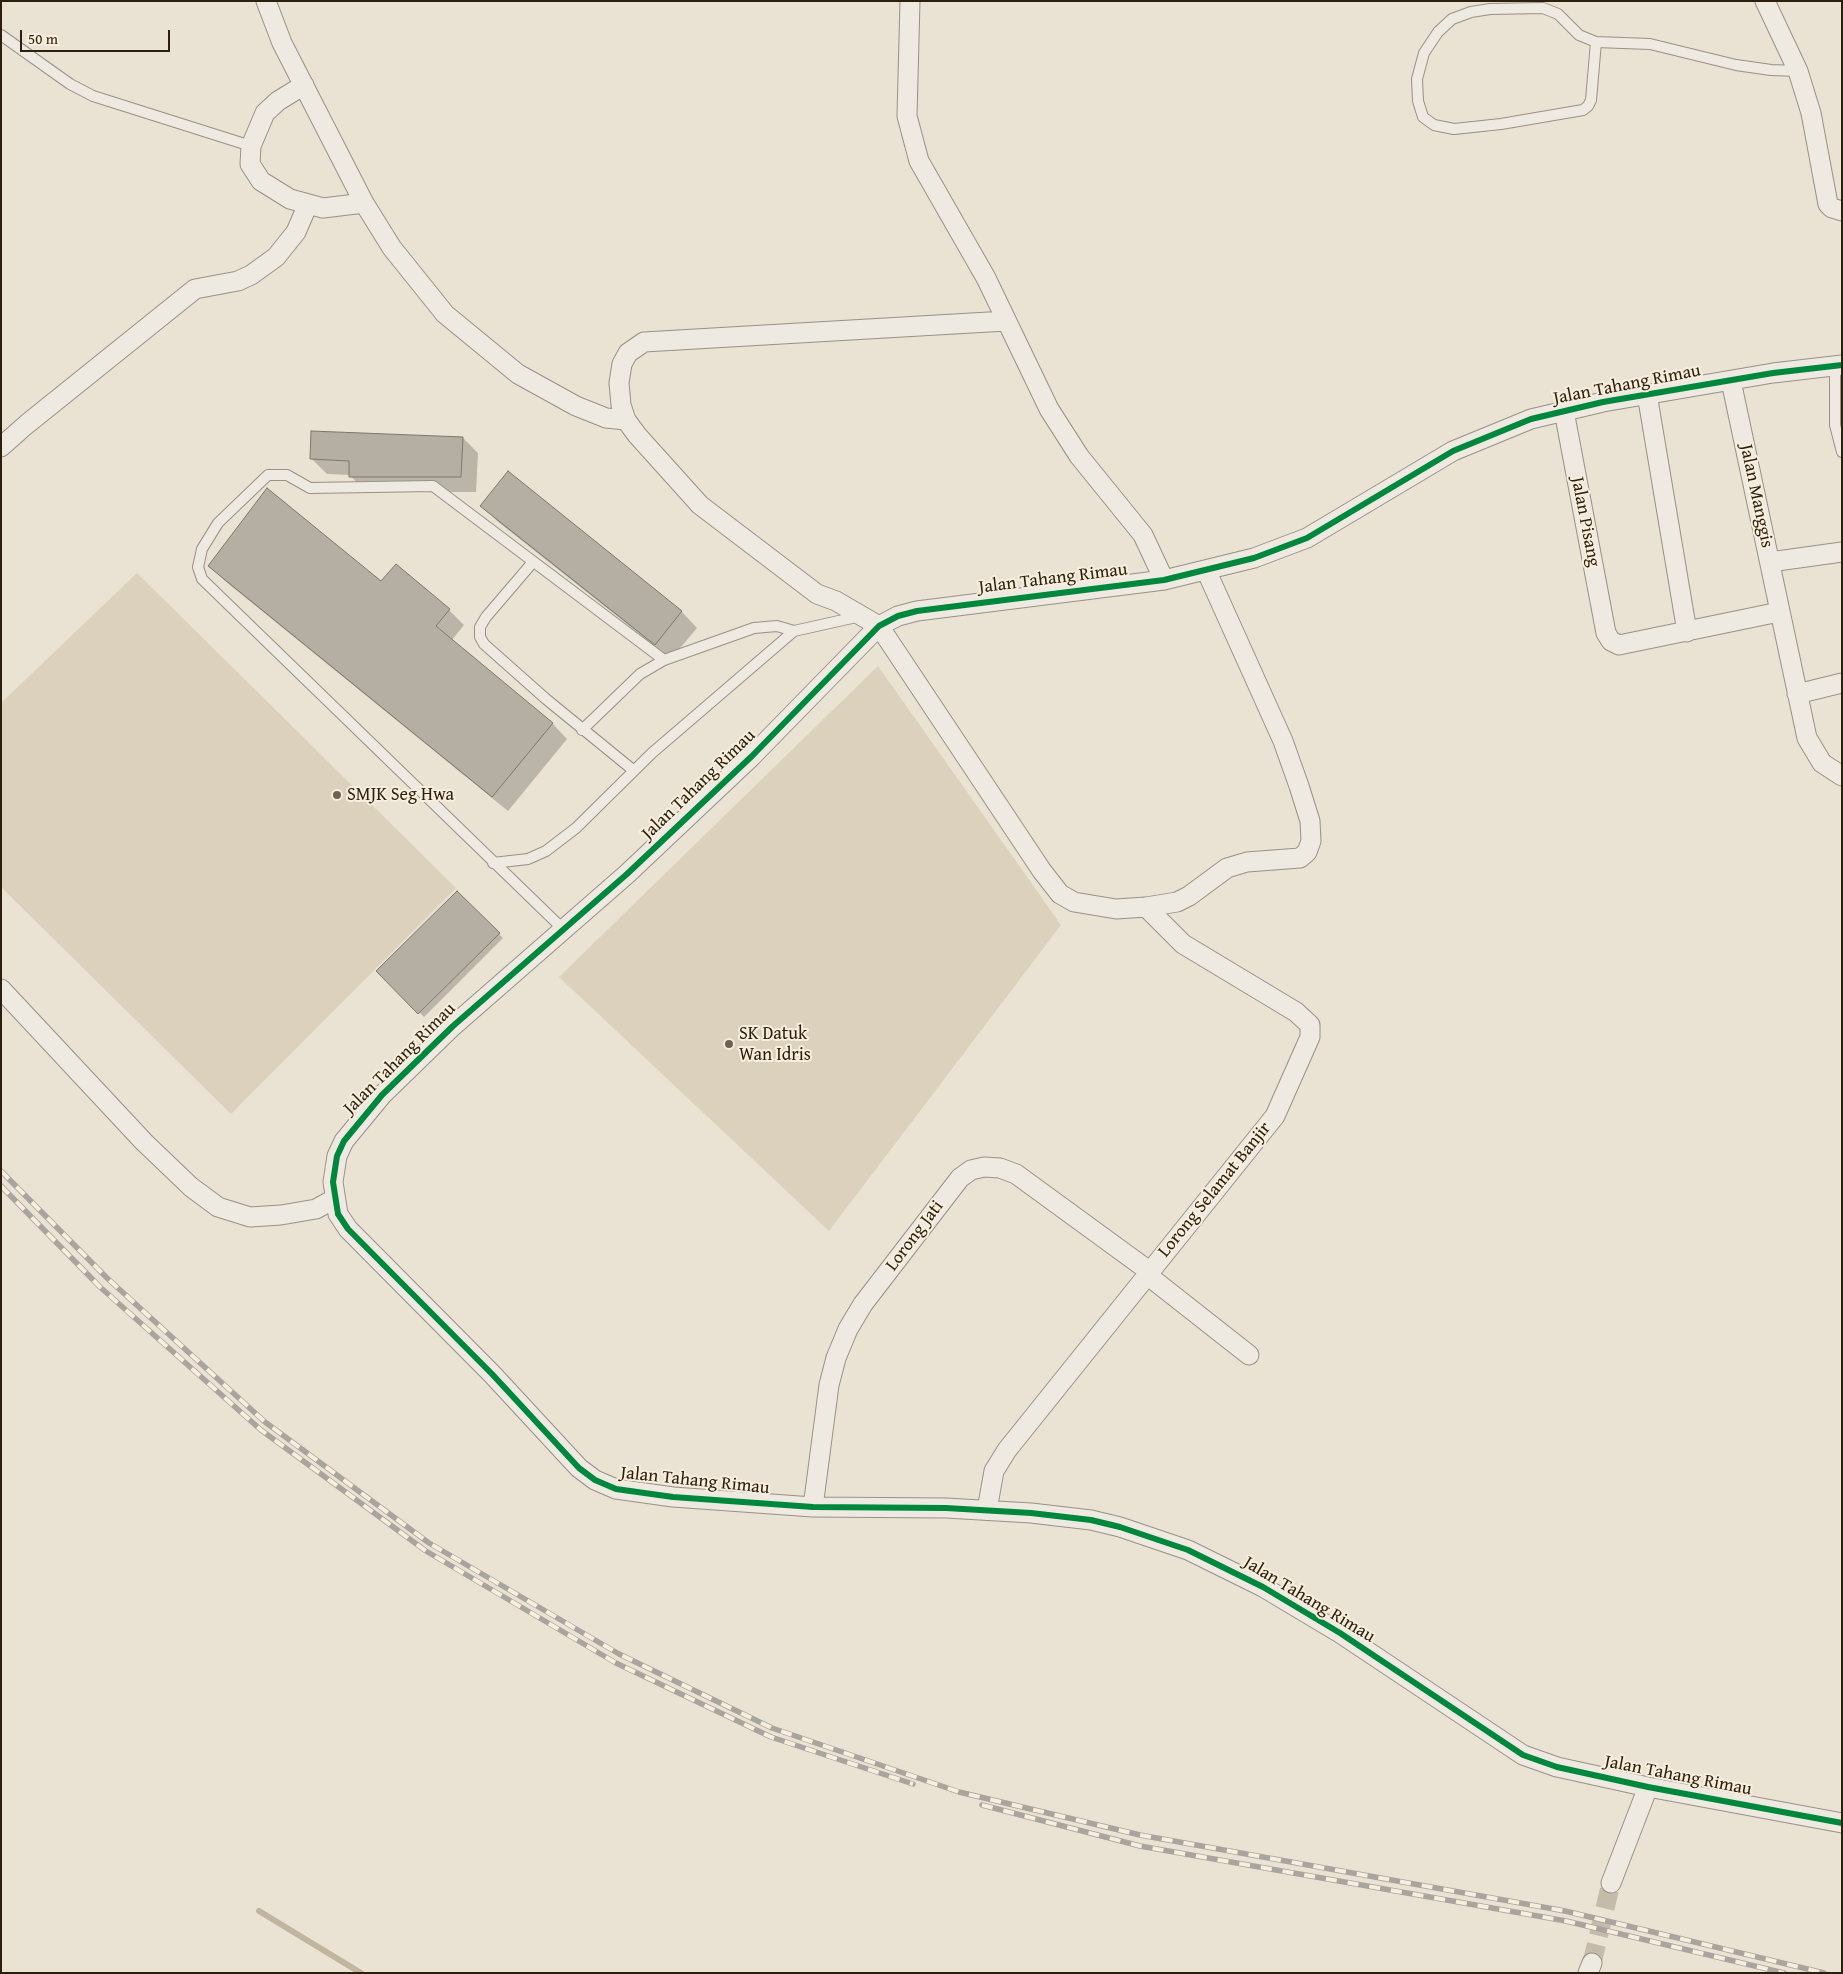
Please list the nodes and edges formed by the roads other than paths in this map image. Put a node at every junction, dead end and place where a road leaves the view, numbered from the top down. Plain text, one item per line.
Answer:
1 (266, 1) edge
2 (910, 1) edge
3 (1765, 1) edge
4 (1, 36) edge
5 (1596, 42) junction
6 (1798, 71) junction
7 (304, 85) junction
8 (251, 146) junction
9 (364, 203) junction
10 (308, 204) junction
11 (1842, 211) edge
12 (1006, 321) junction
13 (1838, 366) edge
14 (1730, 381) junction
15 (1647, 394) junction
16 (1564, 411) junction
17 (626, 420) junction
18 (1, 447) edge
19 (1842, 452) edge
20 (1842, 552) edge
21 (532, 562) junction
22 (1770, 562) junction
23 (1206, 570) junction
24 (1164, 580) junction
25 (1779, 612) junction
26 (862, 616) junction
27 (879, 626) junction
28 (794, 632) junction
29 (1687, 632) junction
30 (664, 660) junction
31 (1842, 683) edge
32 (1797, 694) junction
33 (582, 730) junction
34 (633, 770) junction
35 (1842, 776) edge
36 (493, 863) junction
37 (1146, 907) junction
38 (564, 930) junction
39 (1, 989) edge
40 (334, 1199) junction
41 (1148, 1273) junction
42 (1249, 1355) dead end
43 (813, 1507) junction
44 (987, 1510) junction
45 (1648, 1787) junction
46 (1842, 1823) edge
47 (1612, 1883) tunnel mouth

1 - 7 street
2 - 12 street
3 - 6 street
4 - 8 lane
5 - 5 lane
5 - 6 lane
6 - 11 street
7 - 8 street
7 - 9 street
8 - 10 street
9 - 10 street
9 - 17 street
10 - 18 street
12 - 17 street
12 - 24 street
13 - 14 street, Jalan Tahang Rimau
13 - 19 lane
14 - 15 street, Jalan Tahang Rimau
14 - 22 street, Jalan Manggis
15 - 16 street, Jalan Tahang Rimau
15 - 29 street
16 - 23 street, Jalan Tahang Rimau
16 - 29 street, Jalan Pisang
17 - 26 street
20 - 22 street
21 - 30 lane
21 - 33 lane
21 - 36 lane
22 - 25 street, Jalan Manggis
23 - 24 street, Jalan Tahang Rimau
23 - 37 street
24 - 27 street, Jalan Tahang Rimau
25 - 29 street
25 - 32 street, Jalan Manggis
26 - 27 street
26 - 28 lane
27 - 37 street
27 - 38 street, Jalan Tahang Rimau
28 - 30 lane
28 - 34 lane
30 - 33 lane
31 - 32 street
32 - 35 street, Jalan Manggis
33 - 34 lane
34 - 36 lane
36 - 38 lane
37 - 41 street, Lorong Selamat Banjir
38 - 40 street, Jalan Tahang Rimau
39 - 40 street
40 - 43 street, Jalan Tahang Rimau
41 - 42 street, Lorong Jati
41 - 43 street, Lorong Jati
41 - 44 street, Lorong Selamat Banjir
43 - 44 street, Jalan Tahang Rimau
44 - 45 street, Jalan Tahang Rimau
45 - 46 street, Jalan Tahang Rimau
45 - 47 street

